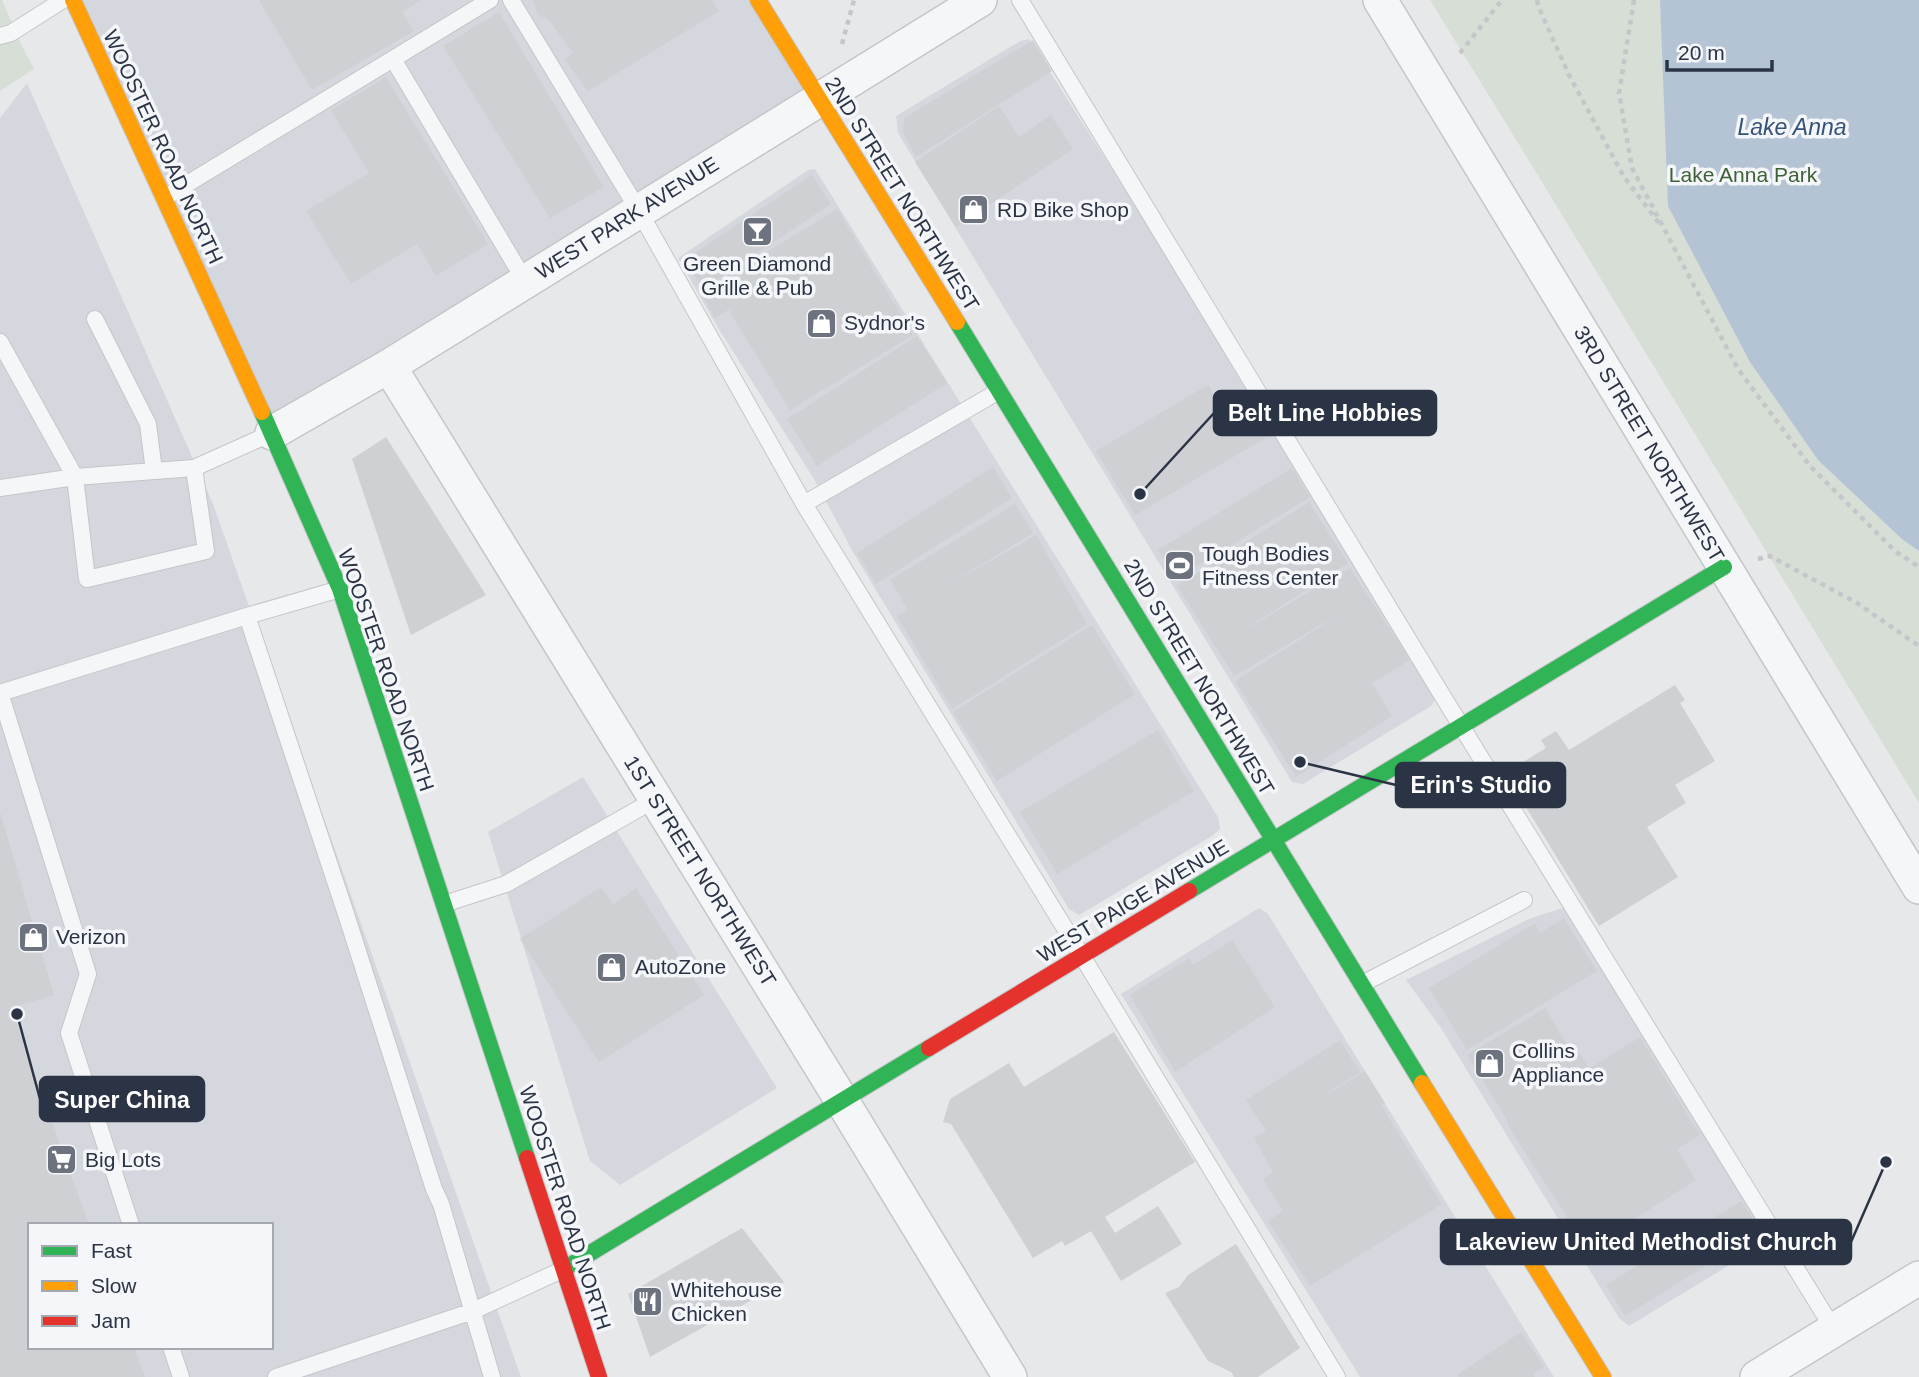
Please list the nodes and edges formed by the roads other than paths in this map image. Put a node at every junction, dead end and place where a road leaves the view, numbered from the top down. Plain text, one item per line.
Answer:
1 (63, 0) edge
2 (73, 0) edge
3 (490, 0) edge
4 (511, 0) edge
5 (758, 0) edge
6 (980, 0) edge
7 (1020, 0) edge
8 (1380, 0) edge
9 (0, 36) edge
10 (393, 59) junction
11 (811, 86) junction
12 (164, 198) junction
13 (639, 211) junction
14 (526, 281) junction
15 (95, 319) dead end
16 (0, 342) edge
17 (389, 366) junction
18 (999, 391) junction
19 (272, 433) junction
20 (194, 468) junction
21 (154, 471) junction
22 (75, 477) junction
23 (0, 488) edge
24 (804, 503) junction
25 (1724, 567) junction
26 (340, 589) junction
27 (247, 615) junction
28 (0, 693) edge
29 (1461, 726) junction
30 (656, 799) junction
31 (1273, 841) junction
32 (1919, 887) edge
33 (1524, 900) dead end
34 (444, 905) junction
35 (1082, 956) junction
36 (1362, 984) junction
37 (842, 1101) junction
38 (130, 1223) edge
39 (564, 1269) junction
40 (1919, 1278) edge
41 (473, 1311) junction
42 (1834, 1330) junction
43 (172, 1349) edge
44 (181, 1377) edge
45 (276, 1377) edge
46 (492, 1377) edge
47 (599, 1377) edge
48 (1010, 1377) edge
49 (1336, 1377) edge
50 (1603, 1377) edge
51 (1756, 1377) edge

1 - 9 lane
2 - 12 street, WOOSTER ROAD NORTH
3 - 10 lane
4 - 13 lane
5 - 11 street, 2ND STREET NORTHWEST
6 - 11 street, WEST PARK AVENUE
7 - 29 lane
8 - 25 street, 3RD STREET NORTHWEST
10 - 12 lane
10 - 14 lane
11 - 13 street, WEST PARK AVENUE
11 - 18 street, 2ND STREET NORTHWEST
12 - 19 street, WOOSTER ROAD NORTH
13 - 14 street, WEST PARK AVENUE
13 - 24 lane
14 - 17 street, WEST PARK AVENUE
15 - 21 lane
16 - 22 lane
17 - 19 street, WEST PARK AVENUE
17 - 30 street, 1ST STREET NORTHWEST
18 - 24 lane
18 - 31 street, 2ND STREET NORTHWEST
19 - 20 lane
19 - 26 street, WOOSTER ROAD NORTH
20 - 21 lane
20 - 22 lane
21 - 22 lane
22 - 23 lane
24 - 35 lane
25 - 29 street, WEST PAIGE AVENUE
25 - 32 street, 3RD STREET NORTHWEST
26 - 27 lane
26 - 34 street, WOOSTER ROAD NORTH
27 - 28 lane
27 - 41 lane
28 - 38 lane
29 - 31 street, WEST PAIGE AVENUE
29 - 42 lane
30 - 34 lane
30 - 37 street, 1ST STREET NORTHWEST
31 - 35 street, WEST PAIGE AVENUE
31 - 36 street, 2ND STREET NORTHWEST
33 - 36 lane
34 - 39 street, WOOSTER ROAD NORTH
35 - 37 street, WEST PAIGE AVENUE
35 - 49 lane
36 - 50 street, 2ND STREET NORTHWEST
37 - 39 street, WEST PAIGE AVENUE
37 - 48 street, 1ST STREET NORTHWEST
39 - 41 lane
39 - 47 street, WOOSTER ROAD NORTH
40 - 42 street
41 - 45 lane
41 - 46 lane
42 - 51 street
43 - 44 lane

